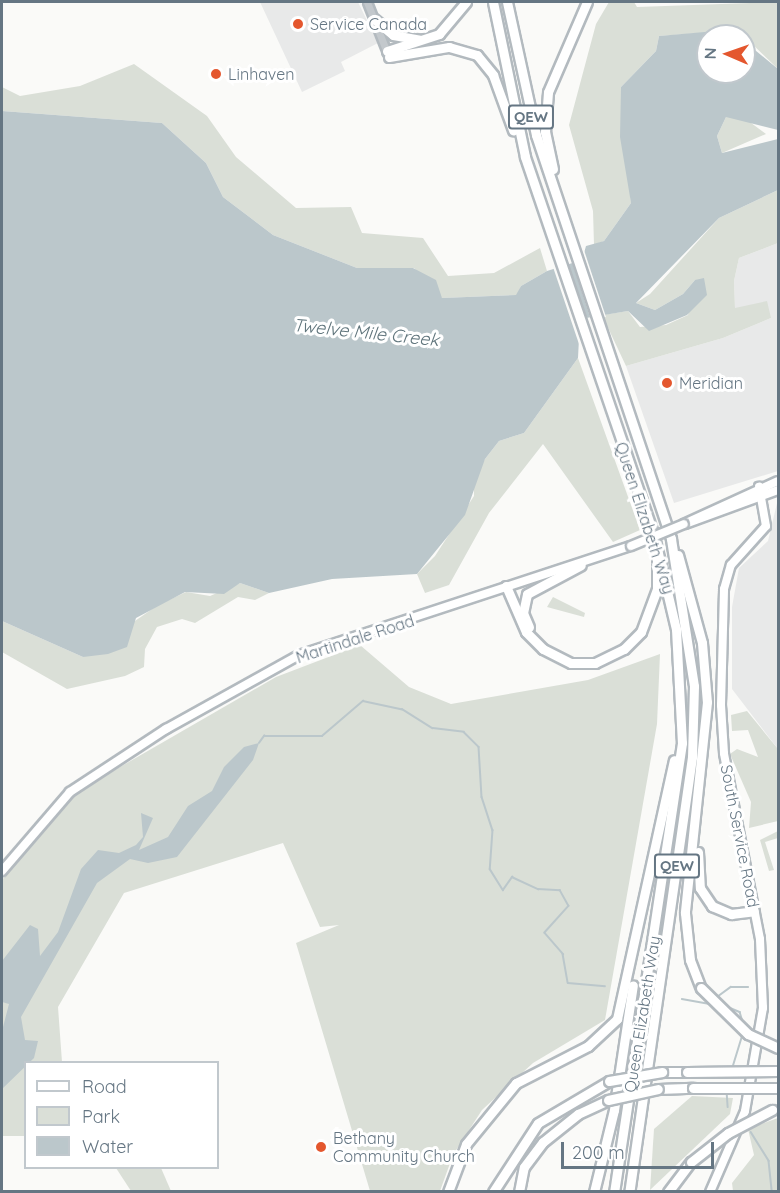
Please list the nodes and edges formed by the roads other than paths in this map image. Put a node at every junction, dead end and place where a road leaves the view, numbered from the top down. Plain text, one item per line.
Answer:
1 (367, 2) edge
2 (466, 2) edge
3 (493, 2) edge
4 (507, 2) edge
5 (587, 2) edge
6 (374, 19) junction
7 (439, 34) junction
8 (388, 54) junction
9 (525, 157) junction
10 (568, 230) junction
11 (778, 481) edge
12 (759, 487) junction
13 (778, 490) edge
14 (762, 497) junction
15 (684, 524) junction
16 (653, 532) junction
17 (671, 539) junction
18 (581, 565) junction
19 (506, 586) junction
20 (533, 638) junction
21 (681, 688) junction
22 (701, 790) junction
23 (2, 871) edge
24 (754, 911) junction
25 (640, 926) junction
26 (778, 1048) edge
27 (778, 1071) edge
28 (778, 1088) edge
29 (775, 1109) edge
30 (448, 1191) edge
31 (493, 1191) edge
32 (519, 1191) edge
33 (594, 1191) edge
34 (614, 1191) edge
35 (629, 1191) edge
36 (668, 1191) edge
37 (710, 1191) edge

1 - 6 street
2 - 7 highway
3 - 9 highway, Queen Elizabeth Way / QEW
4 - 10 highway, Queen Elizabeth Way / QEW
5 - 10 highway
6 - 7 highway
6 - 8 street
7 - 8 highway
8 - 9 highway
9 - 16 highway, Queen Elizabeth Way / QEW
10 - 17 highway, Queen Elizabeth Way / QEW
11 - 12 main road, Martindale Road
12 - 14 main road, South Service Road
12 - 15 main road, Martindale Road
13 - 14 main road, Martindale Road
14 - 15 main road, Martindale Road
14 - 24 main road, South Service Road
15 - 18 main road, Martindale Road, bridge
16 - 20 highway
16 - 21 highway, Queen Elizabeth Way / QEW
17 - 22 highway
17 - 35 highway, Queen Elizabeth Way / QEW
18 - 19 main road, Martindale Road
18 - 20 highway
19 - 20 highway
19 - 23 main road, Martindale Road
21 - 25 highway
21 - 34 highway, Queen Elizabeth Way / QEW
22 - 24 highway
22 - 26 highway, bridge
24 - 37 main road, South Service Road
25 - 30 highway
25 - 33 highway
27 - 31 highway, bridge
28 - 32 highway, bridge
29 - 36 highway, bridge

